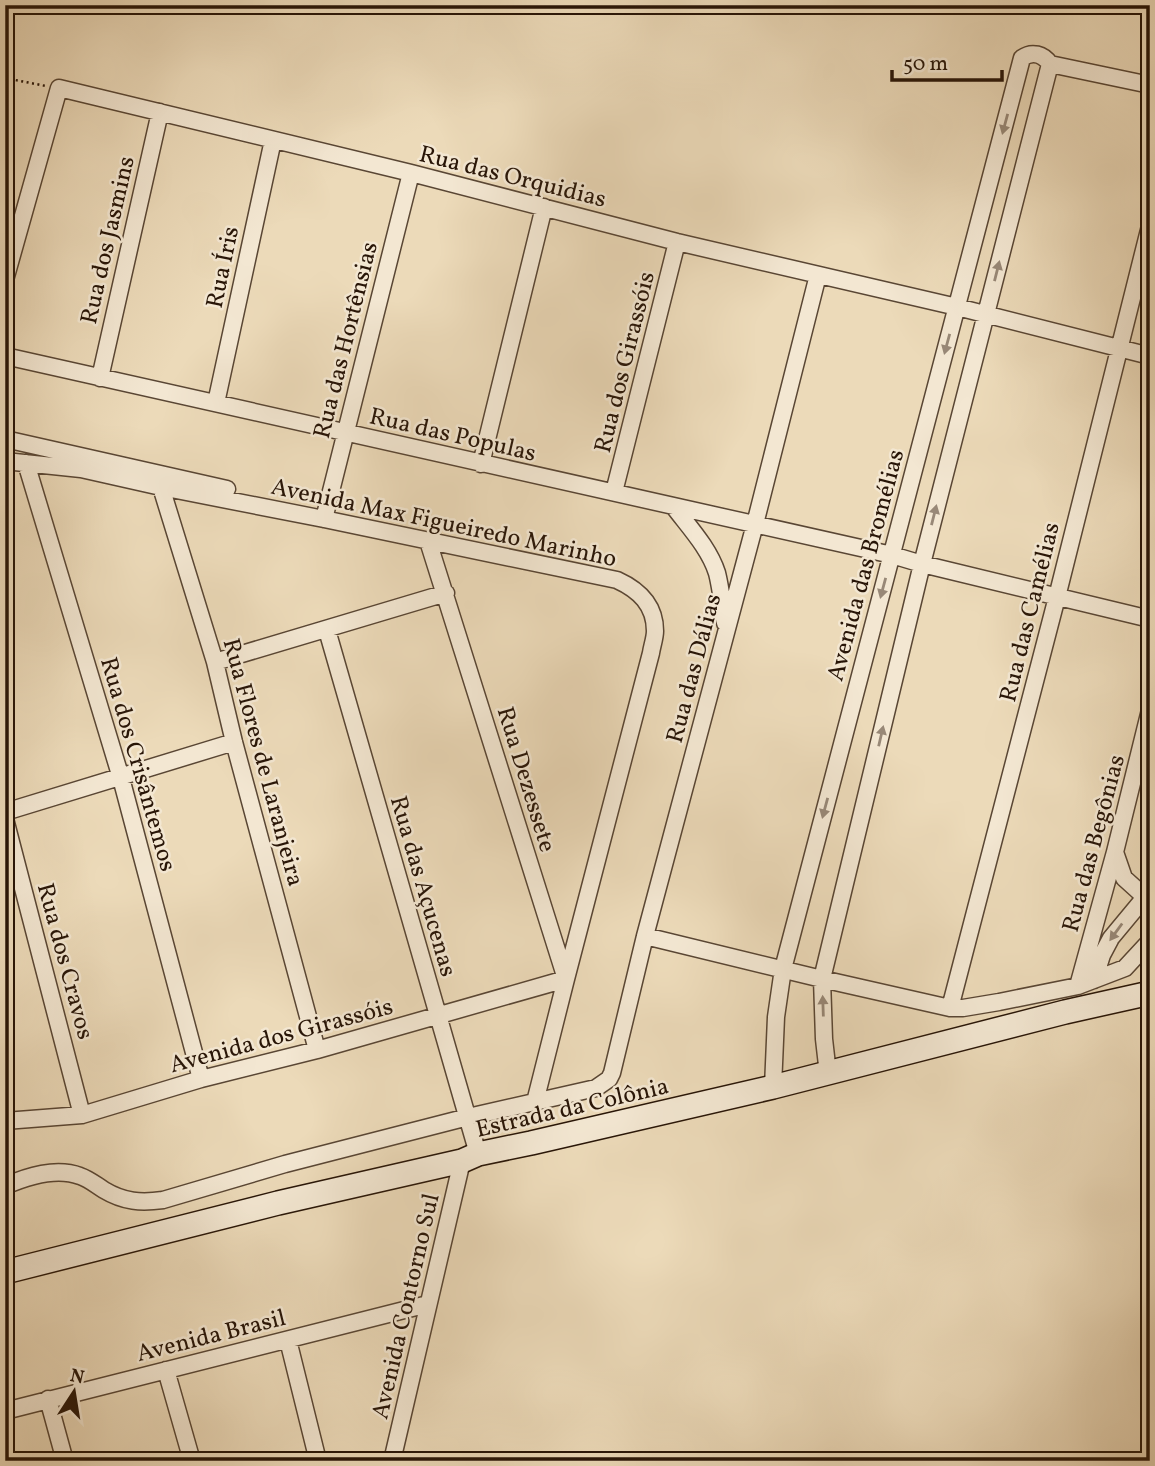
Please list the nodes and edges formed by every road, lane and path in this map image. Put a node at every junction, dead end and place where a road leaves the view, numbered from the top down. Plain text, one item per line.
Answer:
1 (1050, 64) junction
2 (5, 78) edge
3 (1150, 85) edge
4 (59, 88) junction
5 (160, 112) junction
6 (273, 140) junction
7 (411, 173) junction
8 (544, 207) junction
9 (1150, 226) edge
10 (677, 242) junction
11 (818, 275) junction
12 (5, 280) edge
13 (957, 307) junction
14 (986, 315) junction
15 (1118, 348) junction
16 (5, 356) edge
17 (1150, 356) edge
18 (100, 378) junction
19 (216, 403) junction
20 (345, 433) junction
21 (5, 439) edge
22 (5, 461) edge
23 (26, 463) junction
24 (481, 464) junction
25 (161, 487) junction
26 (614, 492) junction
27 (674, 507) junction
28 (325, 515) junction
29 (755, 524) junction
30 (428, 541) junction
31 (891, 555) junction
32 (922, 565) junction
33 (446, 593) junction
34 (1057, 597) junction
35 (1150, 619) edge
36 (327, 630) junction
37 (727, 631) junction
38 (215, 662) junction
39 (1150, 710) edge
40 (234, 742) junction
41 (121, 778) junction
42 (5, 812) edge
43 (5, 819) edge
44 (1115, 852) junction
45 (1147, 894) edge
46 (645, 936) junction
47 (1150, 941) edge
48 (783, 969) junction
49 (566, 979) junction
50 (822, 979) junction
51 (1094, 980) junction
52 (1078, 986) junction
53 (1150, 993) edge
54 (950, 1008) junction
55 (438, 1016) junction
56 (317, 1050) junction
57 (828, 1074) junction
58 (201, 1079) junction
59 (773, 1087) junction
60 (535, 1102) junction
61 (82, 1115) junction
62 (468, 1117) junction
63 (5, 1121) edge
64 (470, 1157) junction
65 (5, 1186) edge
66 (5, 1272) edge
67 (428, 1304) junction
68 (288, 1340) junction
69 (166, 1370) junction
70 (48, 1399) junction
71 (5, 1411) edge
72 (65, 1461) edge
73 (192, 1461) edge
74 (318, 1461) edge
75 (392, 1461) edge

1 - 3 street
1 -> 13 street, Avenida das Bromélias
14 -> 1 street
2 - 4 path
4 - 5 street, Rua das Orquidias
4 - 12 street
5 - 6 street, Rua das Orquidias
5 - 18 street, Rua dos Jasmins
6 - 7 street, Rua das Orquidias
6 - 19 street, Rua Íris
7 - 8 street, Rua das Orquidias
7 - 20 street, Rua das Hortênsias
8 - 10 street, Rua das Orquidias
8 - 24 street
9 - 15 street, Rua das Camélias
10 - 11 street, Rua das Orquidias
10 - 26 street, Rua dos Girassóis
11 - 13 street, Rua das Orquidias
11 - 29 street, Rua das Dálias
13 - 14 street, Rua das Orquidias
13 -> 31 street, Avenida das Bromélias
14 - 15 street, Rua das Orquidias
32 -> 14 street
15 - 17 street, Rua das Orquidias
15 - 34 street, Rua das Camélias
16 - 18 street, Rua das Populas
18 - 19 street, Rua das Populas
19 - 20 street, Rua das Populas
20 - 24 street, Rua das Populas
20 - 28 street, Rua das Hortênsias
21 - 28 street
22 - 23 street, Avenida Max Figueiredo Marinho
23 - 25 street, Avenida Max Figueiredo Marinho
23 - 41 street, Rua dos Crisântemos
24 - 26 street, Rua das Populas
25 - 28 street, Avenida Max Figueiredo Marinho
25 - 38 street, Rua Flores de Laranjeira
26 - 27 street, Rua das Populas
27 - 29 street, Rua das Populas
27 - 37 street
28 - 30 street, Avenida Max Figueiredo Marinho
29 - 31 street, Rua das Populas
29 - 37 street, Rua das Dálias
30 - 33 street, Rua Dezessete
30 - 49 street, Avenida Max Figueiredo Marinho
31 - 32 street, Rua das Populas
31 -> 48 street, Avenida das Bromélias
32 - 34 street, Rua das Populas
50 -> 32 street
33 - 36 street
33 - 49 street, Rua Dezessete
34 - 35 street, Rua das Populas
34 - 54 street, Rua das Camélias
36 - 38 street
36 - 55 street, Rua das Açucenas
37 - 46 street, Rua das Dálias
38 - 40 street, Rua Flores de Laranjeira
39 - 44 street, Rua das Begônias
40 - 41 street
40 - 56 street, Rua Flores de Laranjeira
41 - 42 street
41 - 58 street, Rua dos Crisântemos
43 - 61 street, Rua dos Cravos
44 - 45 street
44 - 52 street, Rua das Begônias
45 -> 51 street
46 - 48 street
46 - 60 street, Rua das Dálias
47 - 51 street
48 - 50 street
48 - 59 street, Avenida das Bromélias
49 - 55 street, Avenida dos Girassóis
49 - 60 street, Avenida Max Figueiredo Marinho
50 - 54 street
57 -> 50 street
51 - 52 street
52 - 54 street
53 - 57 main road, Estrada da Colônia
55 - 56 street, Avenida dos Girassóis
55 - 62 street, Rua das Açucenas
56 - 58 street, Avenida dos Girassóis
57 - 59 main road, Estrada da Colônia
58 - 61 street, Avenida dos Girassóis
59 - 64 main road, Estrada da Colônia
60 - 62 street
61 - 63 street, Avenida dos Girassóis
62 - 64 street, Rua das Açucenas
62 - 65 street
64 - 66 main road, Estrada da Colônia
64 - 67 street, Avenida Contorno Sul
67 - 68 street, Avenida Brasil
67 - 75 street, Avenida Contorno Sul
68 - 69 street, Avenida Brasil
68 - 74 street
69 - 70 street, Avenida Brasil
69 - 73 street
70 - 71 street, Avenida Brasil
70 - 72 street

